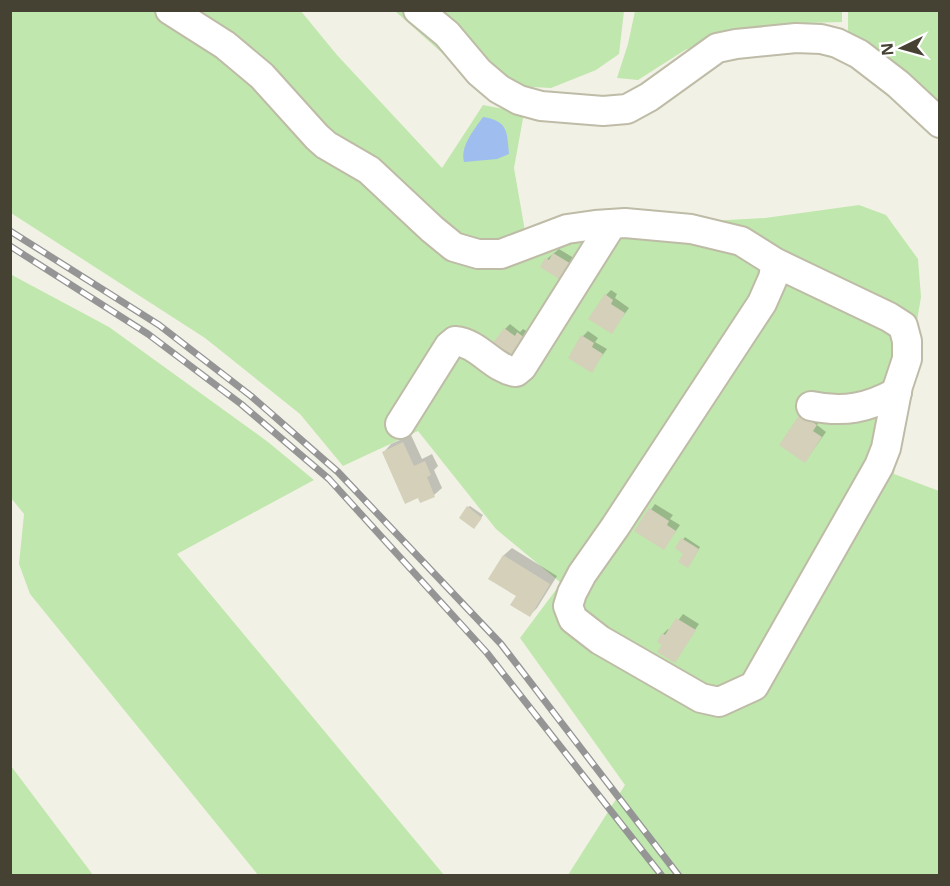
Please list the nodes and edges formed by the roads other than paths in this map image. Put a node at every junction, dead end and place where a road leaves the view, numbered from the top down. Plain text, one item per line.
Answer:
1 (170, 10) edge
2 (418, 10) edge
3 (939, 123) edge
4 (612, 224) junction
5 (776, 263) junction
6 (897, 392) junction
7 (811, 406) dead end
8 (400, 424) dead end

1 - 4 lane
2 - 3 lane
4 - 5 lane
4 - 8 lane
5 - 6 lane
5 - 6 lane
6 - 7 lane

